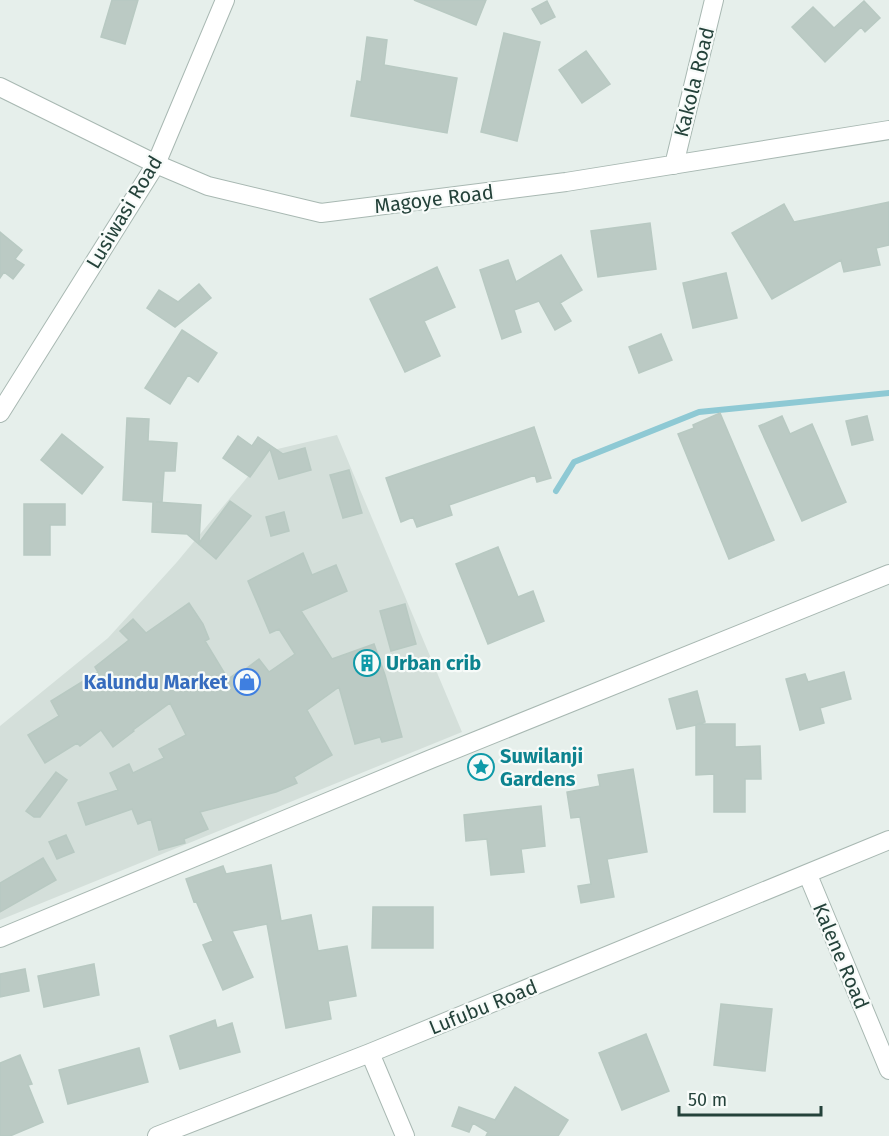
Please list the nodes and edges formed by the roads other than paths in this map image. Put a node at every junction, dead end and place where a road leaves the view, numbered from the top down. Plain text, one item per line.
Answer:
1 (225, 0) edge
2 (714, 0) edge
3 (0, 87) edge
4 (889, 130) edge
5 (156, 164) junction
6 (674, 165) junction
7 (0, 412) edge
8 (889, 574) edge
9 (889, 840) edge
10 (808, 875) junction
11 (0, 938) edge
12 (370, 1053) junction
13 (889, 1070) edge
14 (157, 1136) edge
15 (405, 1136) edge

1 - 5 street, Lusiwasi Road
2 - 6 street, Kakola Road
3 - 5 street, Magoye Road
4 - 6 street, Magoye Road
5 - 6 street, Magoye Road
5 - 7 street, Lusiwasi Road
8 - 11 street
9 - 10 street, Lufubu Road
10 - 12 street, Lufubu Road
10 - 13 street, Kalene Road
12 - 14 street, Lufubu Road
12 - 15 street

